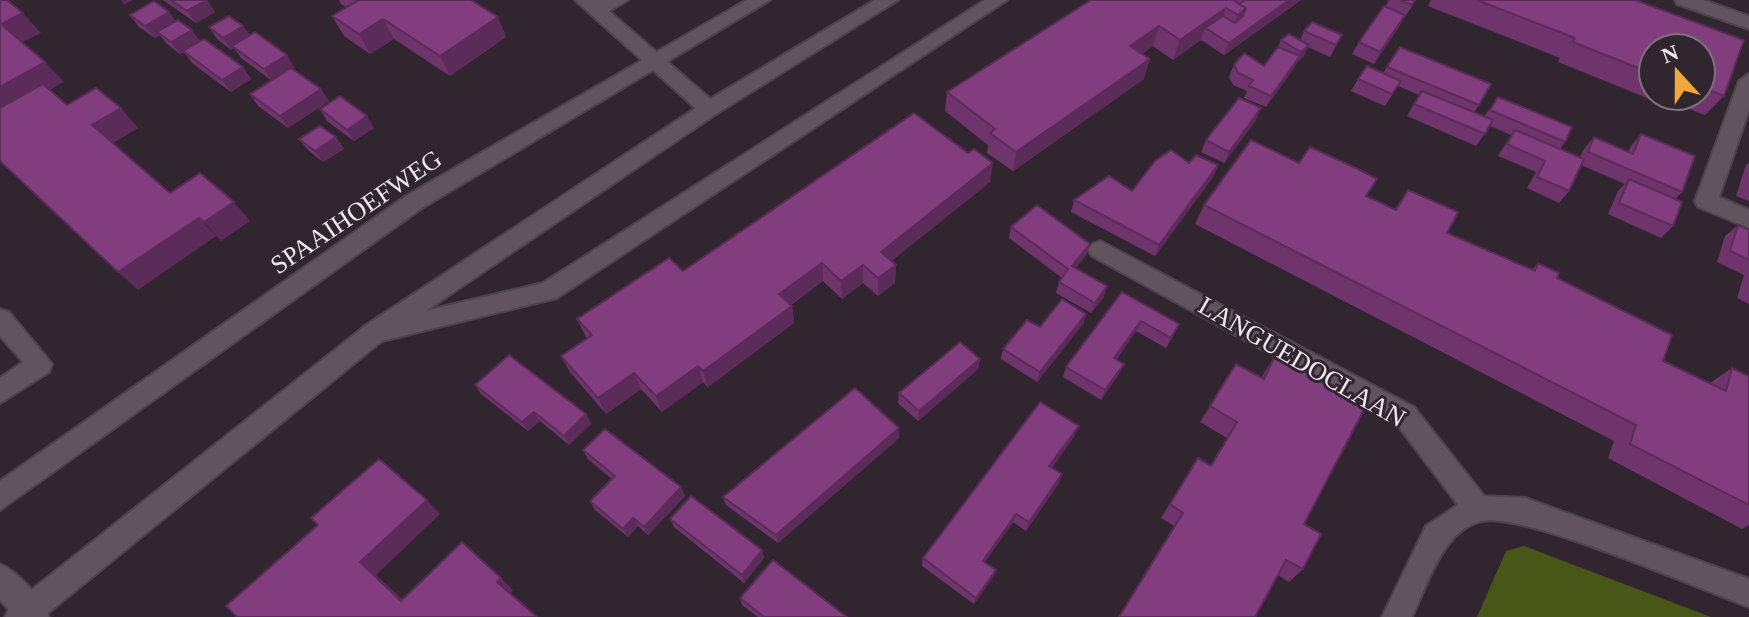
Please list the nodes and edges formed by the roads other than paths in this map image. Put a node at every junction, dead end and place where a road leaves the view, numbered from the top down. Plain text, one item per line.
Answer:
1 (619, 0) edge
2 (761, 0) edge
3 (889, 0) edge
4 (998, 0) edge
5 (1684, 0) edge
6 (590, 5) edge
7 (1749, 23) edge
8 (654, 61) junction
9 (1749, 81) edge
10 (709, 109) junction
11 (1749, 219) edge
12 (1100, 250) dead end
13 (0, 319) edge
14 (374, 333) junction
15 (0, 392) edge
16 (0, 497) edge
17 (1477, 508) junction
18 (0, 578) edge
19 (1749, 593) edge
20 (27, 615) edge
21 (1397, 617) edge

1 - 6 street
2 - 8 street, SPAAIHOEFWEG
3 - 10 street
4 - 14 street
5 - 7 street
6 - 8 street
8 - 10 street
8 - 16 street, SPAAIHOEFWEG
9 - 11 street
10 - 14 street
12 - 17 street, LANGUEDOCLAAN
13 - 15 street
14 - 20 street
17 - 19 street
17 - 21 street
18 - 20 street

